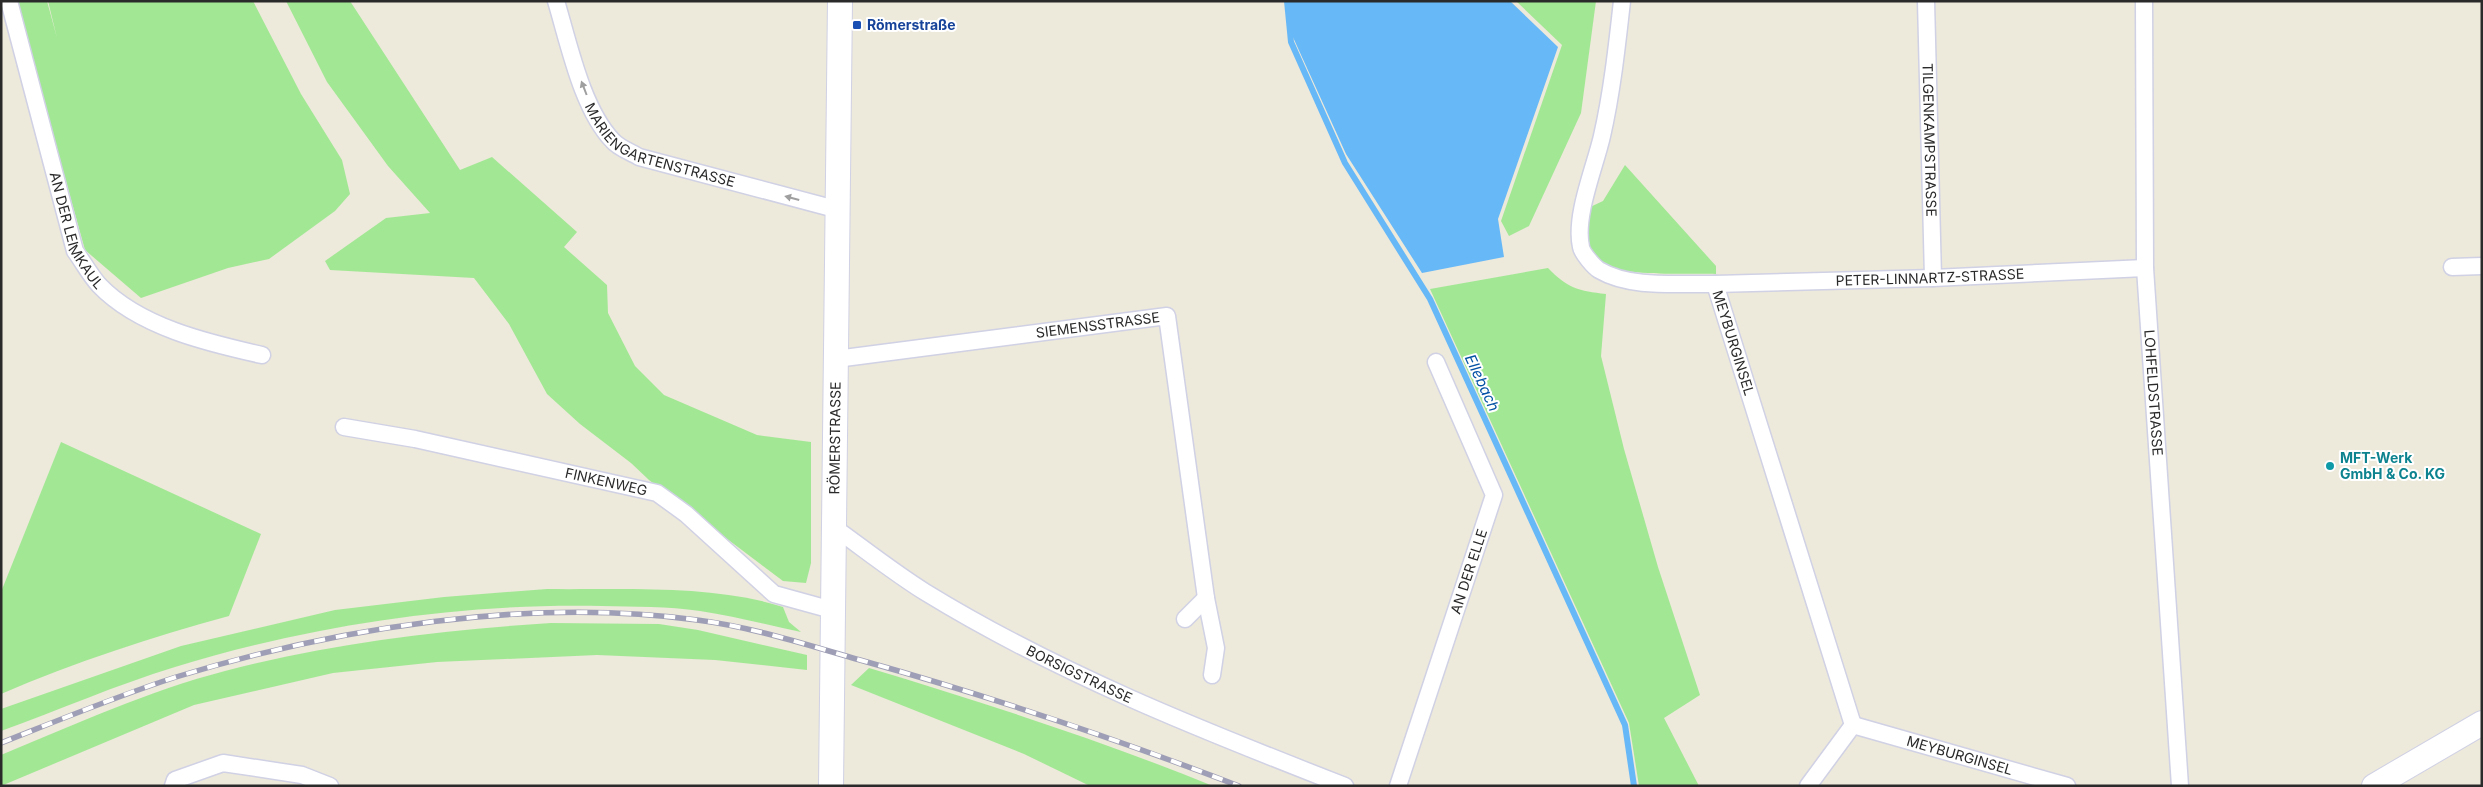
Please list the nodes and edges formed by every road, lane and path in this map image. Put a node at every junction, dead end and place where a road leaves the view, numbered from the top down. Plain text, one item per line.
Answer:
1 (9, 1) edge
2 (556, 1) edge
3 (840, 1) edge
4 (1622, 1) edge
5 (1926, 1) edge
6 (2144, 1) edge
7 (839, 210) junction
8 (2482, 266) edge
9 (2452, 267) dead end
10 (2145, 268) junction
11 (1933, 278) junction
12 (1715, 284) junction
13 (262, 355) dead end
14 (836, 359) junction
15 (1436, 362) dead end
16 (344, 427) dead end
17 (832, 526) junction
18 (1206, 598) junction
19 (832, 610) junction
20 (1185, 619) dead end
21 (1212, 674) dead end
22 (2482, 722) edge
23 (1853, 726) junction
24 (174, 786) edge
25 (330, 786) edge
26 (831, 786) edge
27 (1345, 786) edge
28 (1398, 786) edge
29 (1808, 786) edge
30 (2067, 786) edge
31 (2180, 786) edge
32 (2374, 786) edge

1 - 13 street, AN DER LEIMKAUL
7 -> 2 street, MARIENGARTENSTRASSE
3 - 7 main road, RÖMERSTRASSE
4 - 12 street, MEYBURGINSEL
5 - 11 street, TILGENKAMPSTRASSE
6 - 10 street, LOHFELDSTRASSE
7 - 14 main road, RÖMERSTRASSE
8 - 9 street
10 - 11 street, PETER-LINNARTZ-STRASSE
10 - 31 street, LOHFELDSTRASSE
11 - 12 street, PETER-LINNARTZ-STRASSE
12 - 23 street, MEYBURGINSEL
14 - 17 main road, RÖMERSTRASSE
14 - 18 street, SIEMENSSTRASSE
15 - 28 street, AN DER ELLE
16 - 19 street, FINKENWEG
17 - 19 main road, RÖMERSTRASSE
17 - 27 street, BORSIGSTRASSE
18 - 20 street
18 - 21 street, SIEMENSSTRASSE
19 - 26 main road, RÖMERSTRASSE
22 - 32 main road
23 - 29 street
23 - 30 street, MEYBURGINSEL
24 - 25 street

